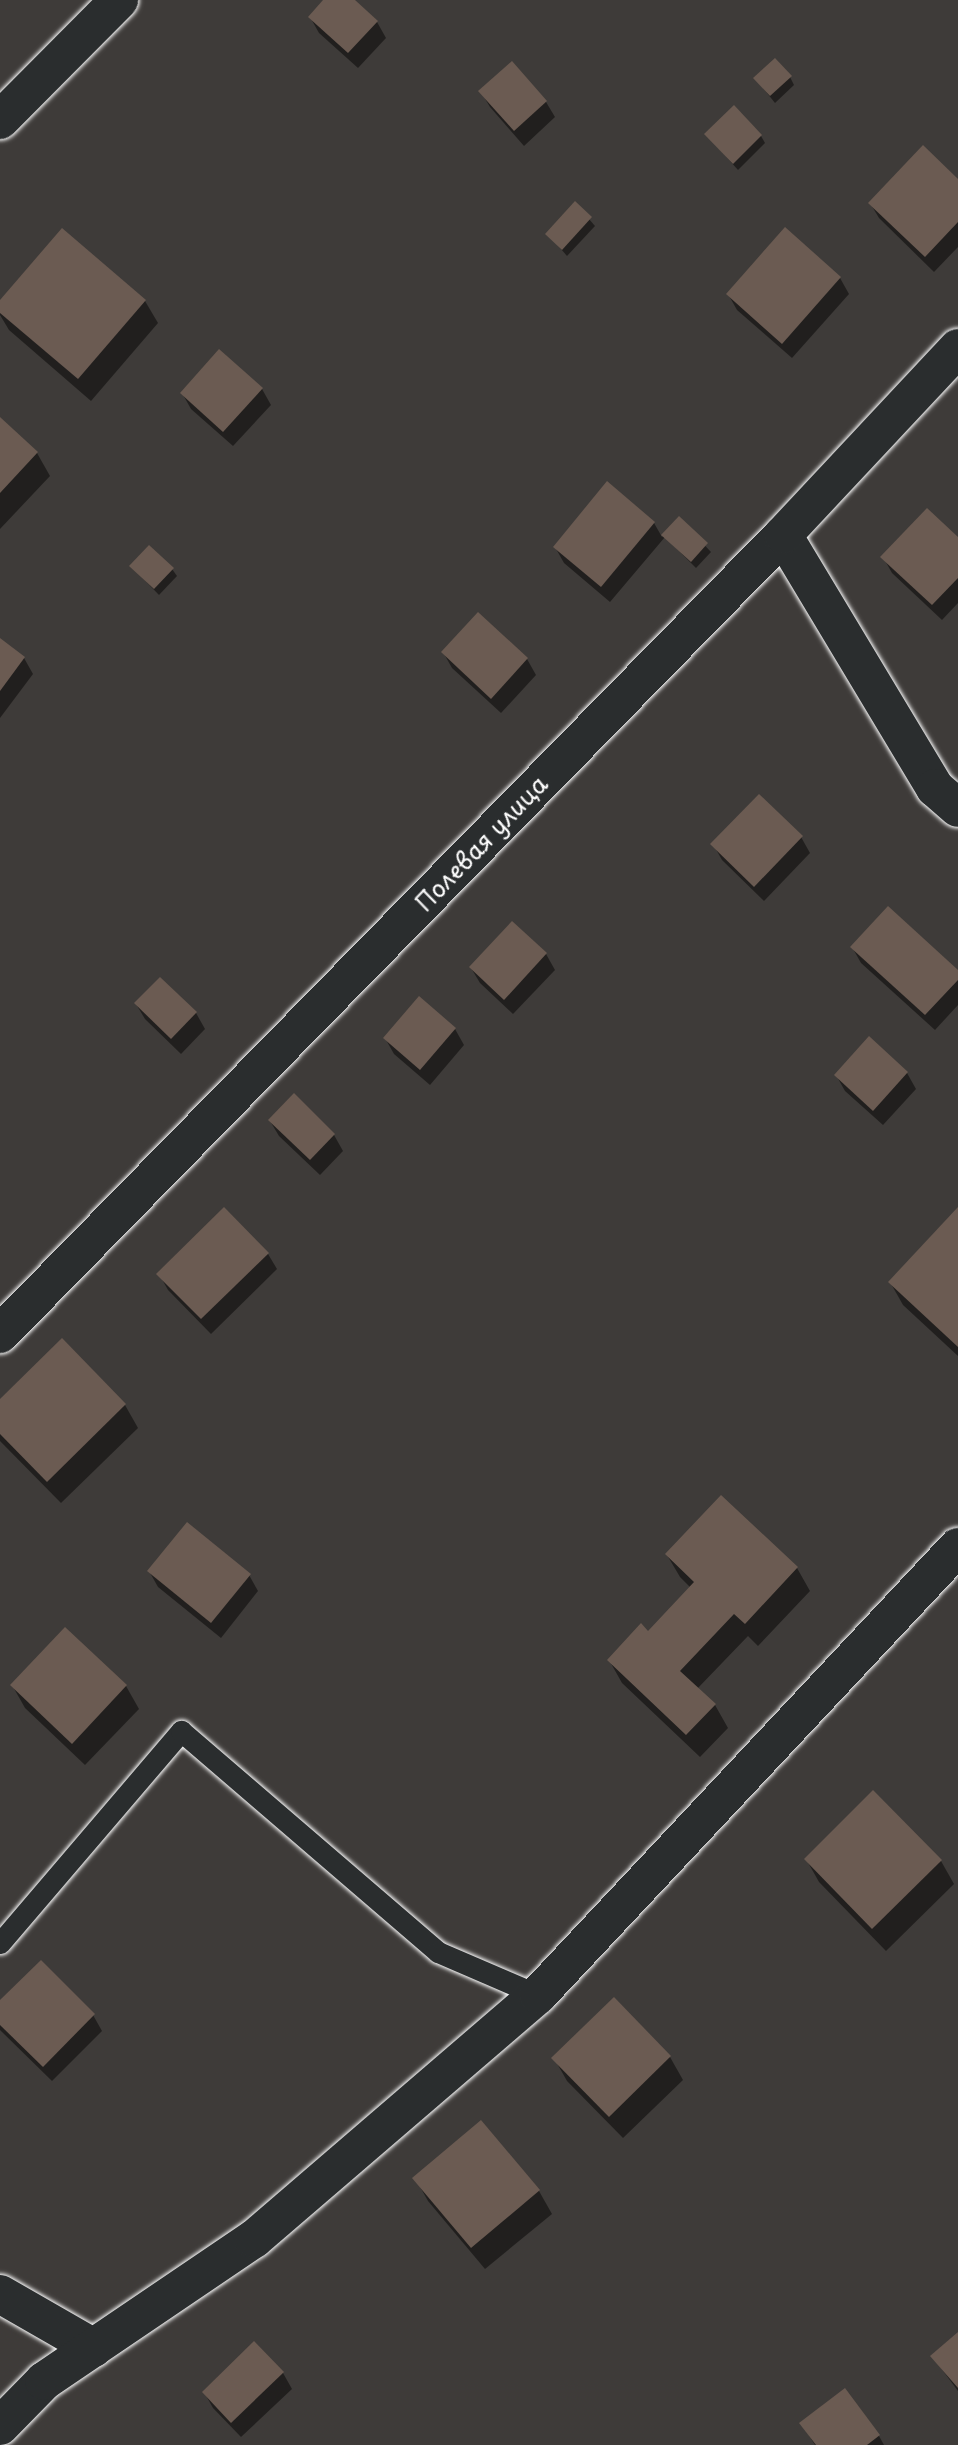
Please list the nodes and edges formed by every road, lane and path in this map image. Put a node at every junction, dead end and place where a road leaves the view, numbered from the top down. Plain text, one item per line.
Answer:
1 (119, 0) edge
2 (0, 120) edge
3 (958, 348) edge
4 (783, 535) junction
5 (958, 808) edge
6 (0, 1334) edge
7 (958, 1547) edge
8 (0, 1943) edge
9 (538, 1995) junction
10 (0, 2294) edge
11 (94, 2348) junction
12 (0, 2426) edge

1 - 2 street
3 - 4 street, Полевая улица
4 - 5 street
4 - 6 street, Полевая улица
7 - 9 street
8 - 9 lane
9 - 11 street
10 - 11 street
11 - 12 street

